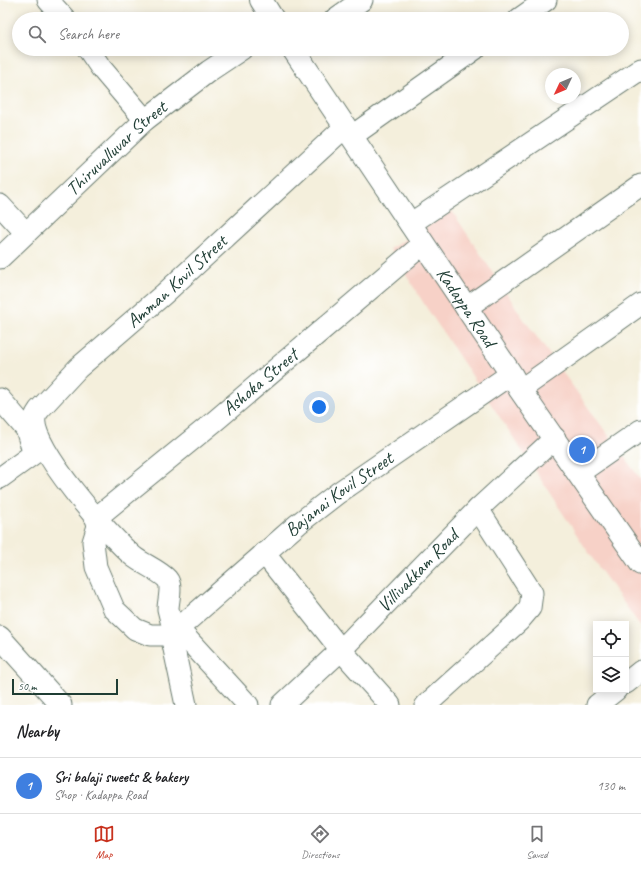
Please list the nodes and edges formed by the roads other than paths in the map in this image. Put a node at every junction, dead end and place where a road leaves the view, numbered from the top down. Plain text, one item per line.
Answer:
1 (48, 0) edge
2 (362, 0) edge
3 (546, 0) edge
4 (59, 12) edge
5 (345, 12) edge
6 (529, 12) edge
7 (93, 56) edge
8 (231, 56) edge
9 (298, 56) edge
10 (464, 56) edge
11 (641, 69) edge
12 (145, 120) junction
13 (349, 132) junction
14 (641, 184) edge
15 (0, 205) edge
16 (410, 224) junction
17 (26, 233) junction
18 (423, 244) junction
19 (0, 258) edge
20 (641, 304) edge
21 (466, 308) junction
22 (516, 382) junction
23 (0, 399) edge
24 (641, 430) edge
25 (555, 438) junction
26 (38, 450) junction
27 (579, 473) junction
28 (0, 478) edge
29 (478, 509) junction
30 (96, 518) junction
31 (264, 553) junction
32 (641, 564) edge
33 (174, 632) junction
34 (0, 637) edge
35 (341, 650) junction
36 (641, 671) edge
37 (629, 681) edge
38 (612, 693) edge
39 (62, 705) edge
40 (186, 705) edge
41 (248, 705) edge
42 (282, 705) edge
43 (390, 705) edge
44 (426, 705) edge
45 (597, 705) edge

1 - 4 street
2 - 5 street
3 - 6 street
7 - 12 street
8 - 12 street, Thiruvalluvar Street
9 - 13 main road, Kadappa Road
10 - 13 street
11 - 16 street
12 - 17 street, Thiruvalluvar Street
13 - 16 main road, Kadappa Road
13 - 26 street, Amman Kovil Street
14 - 21 street
15 - 17 street
16 - 18 main road, Kadappa Road
17 - 19 street, Thiruvalluvar Street
18 - 21 main road, Kadappa Road
18 - 30 street, Ashoka Street
20 - 22 street, Bajanai Kovil Street
21 - 22 main road, Kadappa Road
22 - 25 main road, Kadappa Road
22 - 31 street, Bajanai Kovil Street
23 - 26 street
24 - 27 street
25 - 27 main road, Kadappa Road
25 - 29 street, Villivakkam Road
26 - 28 street
26 - 30 street
27 - 32 main road, Kadappa Road
29 - 35 street, Villivakkam Road
29 - 44 street
30 - 33 street
30 - 33 street
31 - 33 street, Bajanai Kovil Street
31 - 35 street
33 - 40 street
33 - 41 street
34 - 39 street
35 - 42 street, Villivakkam Road
35 - 43 street
36 - 37 street
38 - 45 street

